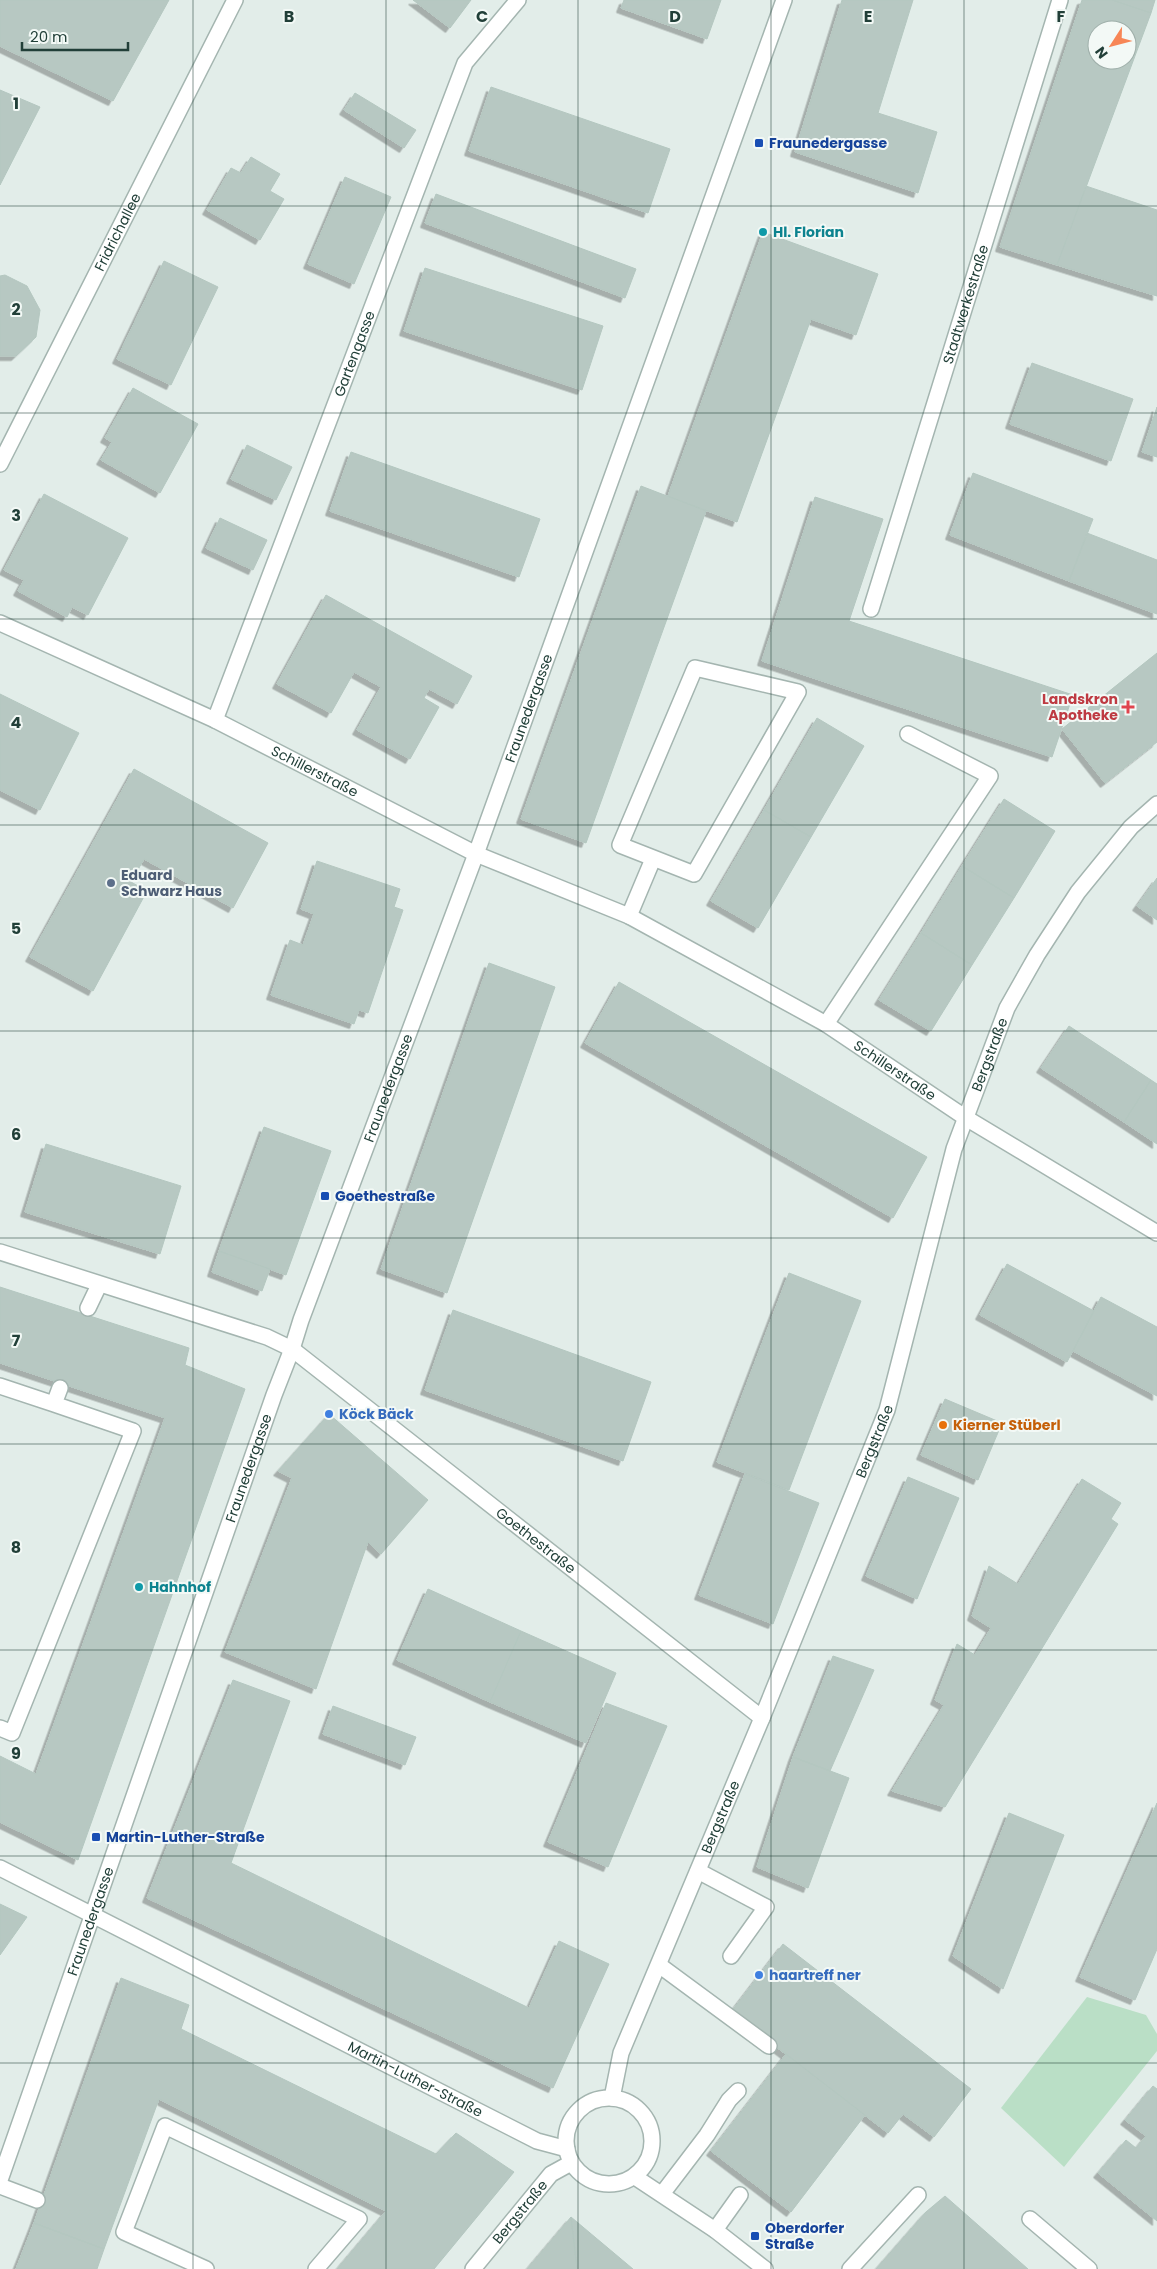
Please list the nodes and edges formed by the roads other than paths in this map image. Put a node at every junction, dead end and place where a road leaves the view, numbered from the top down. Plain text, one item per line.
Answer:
1 (235, 0) edge
2 (518, 0) edge
3 (784, 0) edge
4 (1060, 0) edge
5 (0, 464) edge
6 (871, 609) dead end
7 (0, 623) edge
8 (215, 720) junction
9 (908, 734) dead end
10 (1157, 804) edge
11 (476, 854) junction
12 (653, 859) junction
13 (629, 916) junction
14 (826, 1024) junction
15 (966, 1118) junction
16 (1157, 1233) edge
17 (0, 1252) edge
18 (99, 1284) junction
19 (88, 1308) dead end
20 (292, 1350) junction
21 (0, 1386) edge
22 (60, 1388) dead end
23 (54, 1404) junction
24 (762, 1718) junction
25 (0, 1728) edge
26 (0, 1868) edge
27 (698, 1870) junction
28 (92, 1914) junction
29 (731, 1956) dead end
30 (659, 1965) junction
31 (769, 2046) dead end
32 (738, 2091) dead end
33 (612, 2098) junction
34 (569, 2156) junction
35 (635, 2177) junction
36 (0, 2180) edge
37 (0, 2186) edge
38 (662, 2194) junction
39 (740, 2195) dead end
40 (918, 2196) dead end
41 (37, 2200) dead end
42 (1030, 2219) dead end
43 (715, 2230) junction
44 (206, 2269) edge
45 (316, 2269) edge
46 (473, 2269) edge
47 (764, 2269) edge
48 (850, 2269) edge
49 (1089, 2269) edge

1 - 5 street, Fridrichallee
2 - 8 street, Gartengasse
3 - 11 street, Fraunedergasse
4 - 6 street, Stadtwerkestraße
7 - 8 street, Schillerstraße
8 - 11 street, Schillerstraße
9 - 14 street
10 - 15 street, Bergstraße
11 - 13 street, Schillerstraße
11 - 20 street, Fraunedergasse
12 - 12 street
12 - 13 street
13 - 14 street, Schillerstraße
14 - 15 street, Schillerstraße
15 - 16 street, Schillerstraße
15 - 24 street, Bergstraße
17 - 18 street, Goethestraße
18 - 19 street
18 - 20 street, Goethestraße
20 - 24 street, Goethestraße
20 - 28 street, Fraunedergasse
21 - 23 street
22 - 23 street
23 - 25 street
24 - 27 street, Bergstraße
26 - 28 street, Martin-Luther-Straße
27 - 29 street
27 - 30 street, Bergstraße
28 - 34 street, Martin-Luther-Straße
28 - 36 street, Fraunedergasse
30 - 31 street
30 - 33 street, Bergstraße
32 - 38 street
33 - 34 street
33 - 35 street
34 - 35 street
34 - 46 street, Bergstraße
35 - 38 street
37 - 41 street
38 - 43 street
39 - 43 street
40 - 48 street
42 - 49 street
43 - 47 street
44 - 45 street

